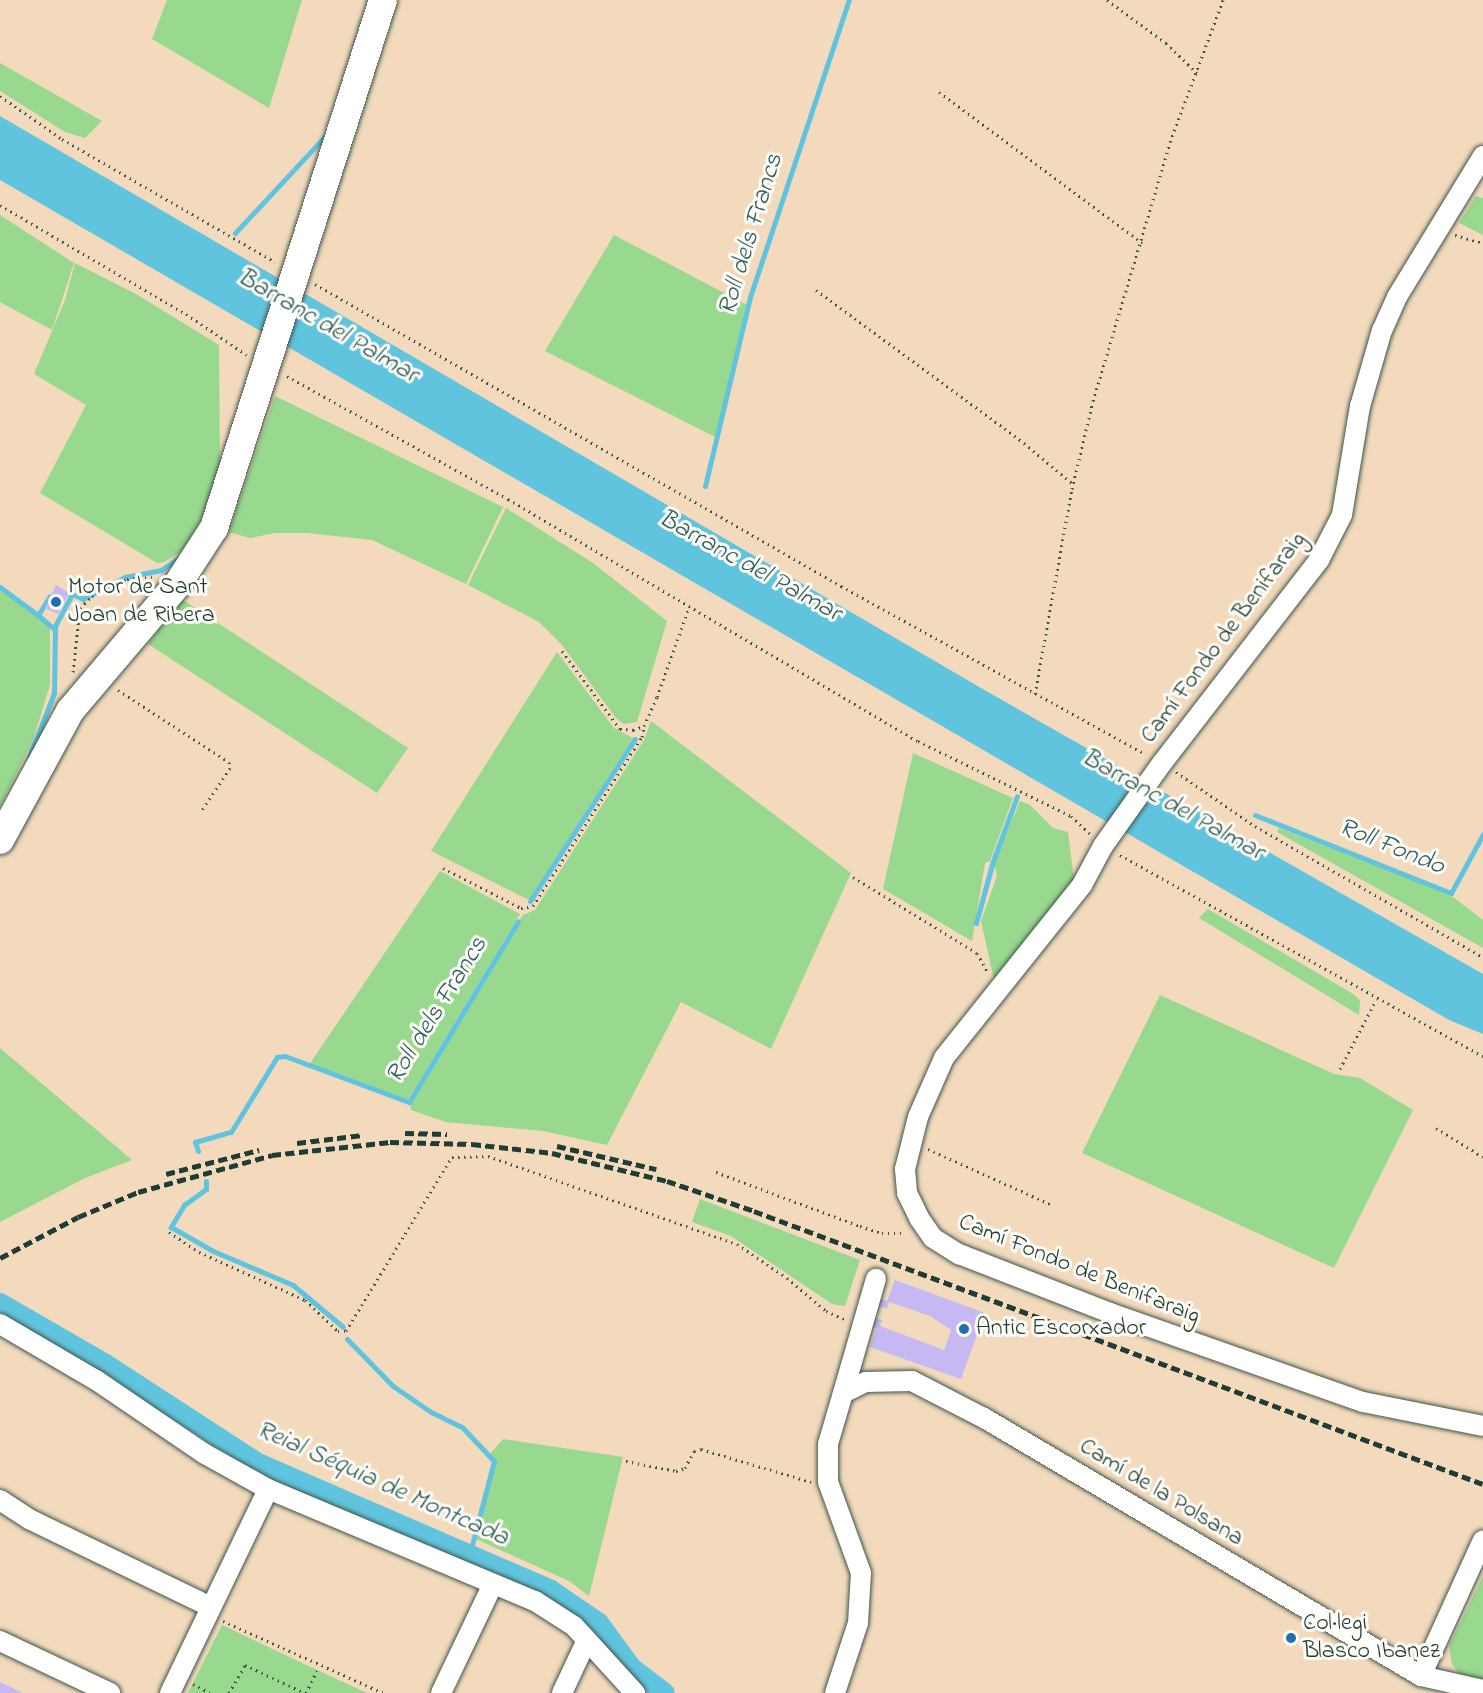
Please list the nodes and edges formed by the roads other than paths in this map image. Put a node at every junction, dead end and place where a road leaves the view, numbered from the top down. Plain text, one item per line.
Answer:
1 (383, 0) edge
2 (1483, 156) edge
3 (0, 840) edge
4 (876, 1279) dead end
5 (4, 1326) edge
6 (843, 1393) junction
7 (1483, 1426) edge
8 (268, 1489) junction
9 (0, 1500) edge
10 (1483, 1540) edge
11 (492, 1586) junction
12 (210, 1611) junction
13 (0, 1641) edge
14 (586, 1642) junction
15 (1425, 1685) edge
16 (1483, 1690) edge
17 (839, 1691) edge
18 (110, 1693) edge
19 (170, 1693) edge
20 (441, 1693) edge
21 (562, 1693) edge
22 (635, 1693) edge

1 - 3 street
2 - 7 street, Camí Fondo de Benifaraig
4 - 6 street
5 - 8 street
6 - 15 street, Camí de la Polsana
6 - 17 street
8 - 11 street
8 - 12 street
9 - 12 street
10 - 15 street
11 - 14 street
11 - 20 street
12 - 19 street
13 - 18 street
14 - 21 street
14 - 22 street
15 - 16 street, Camí de la Polsana

